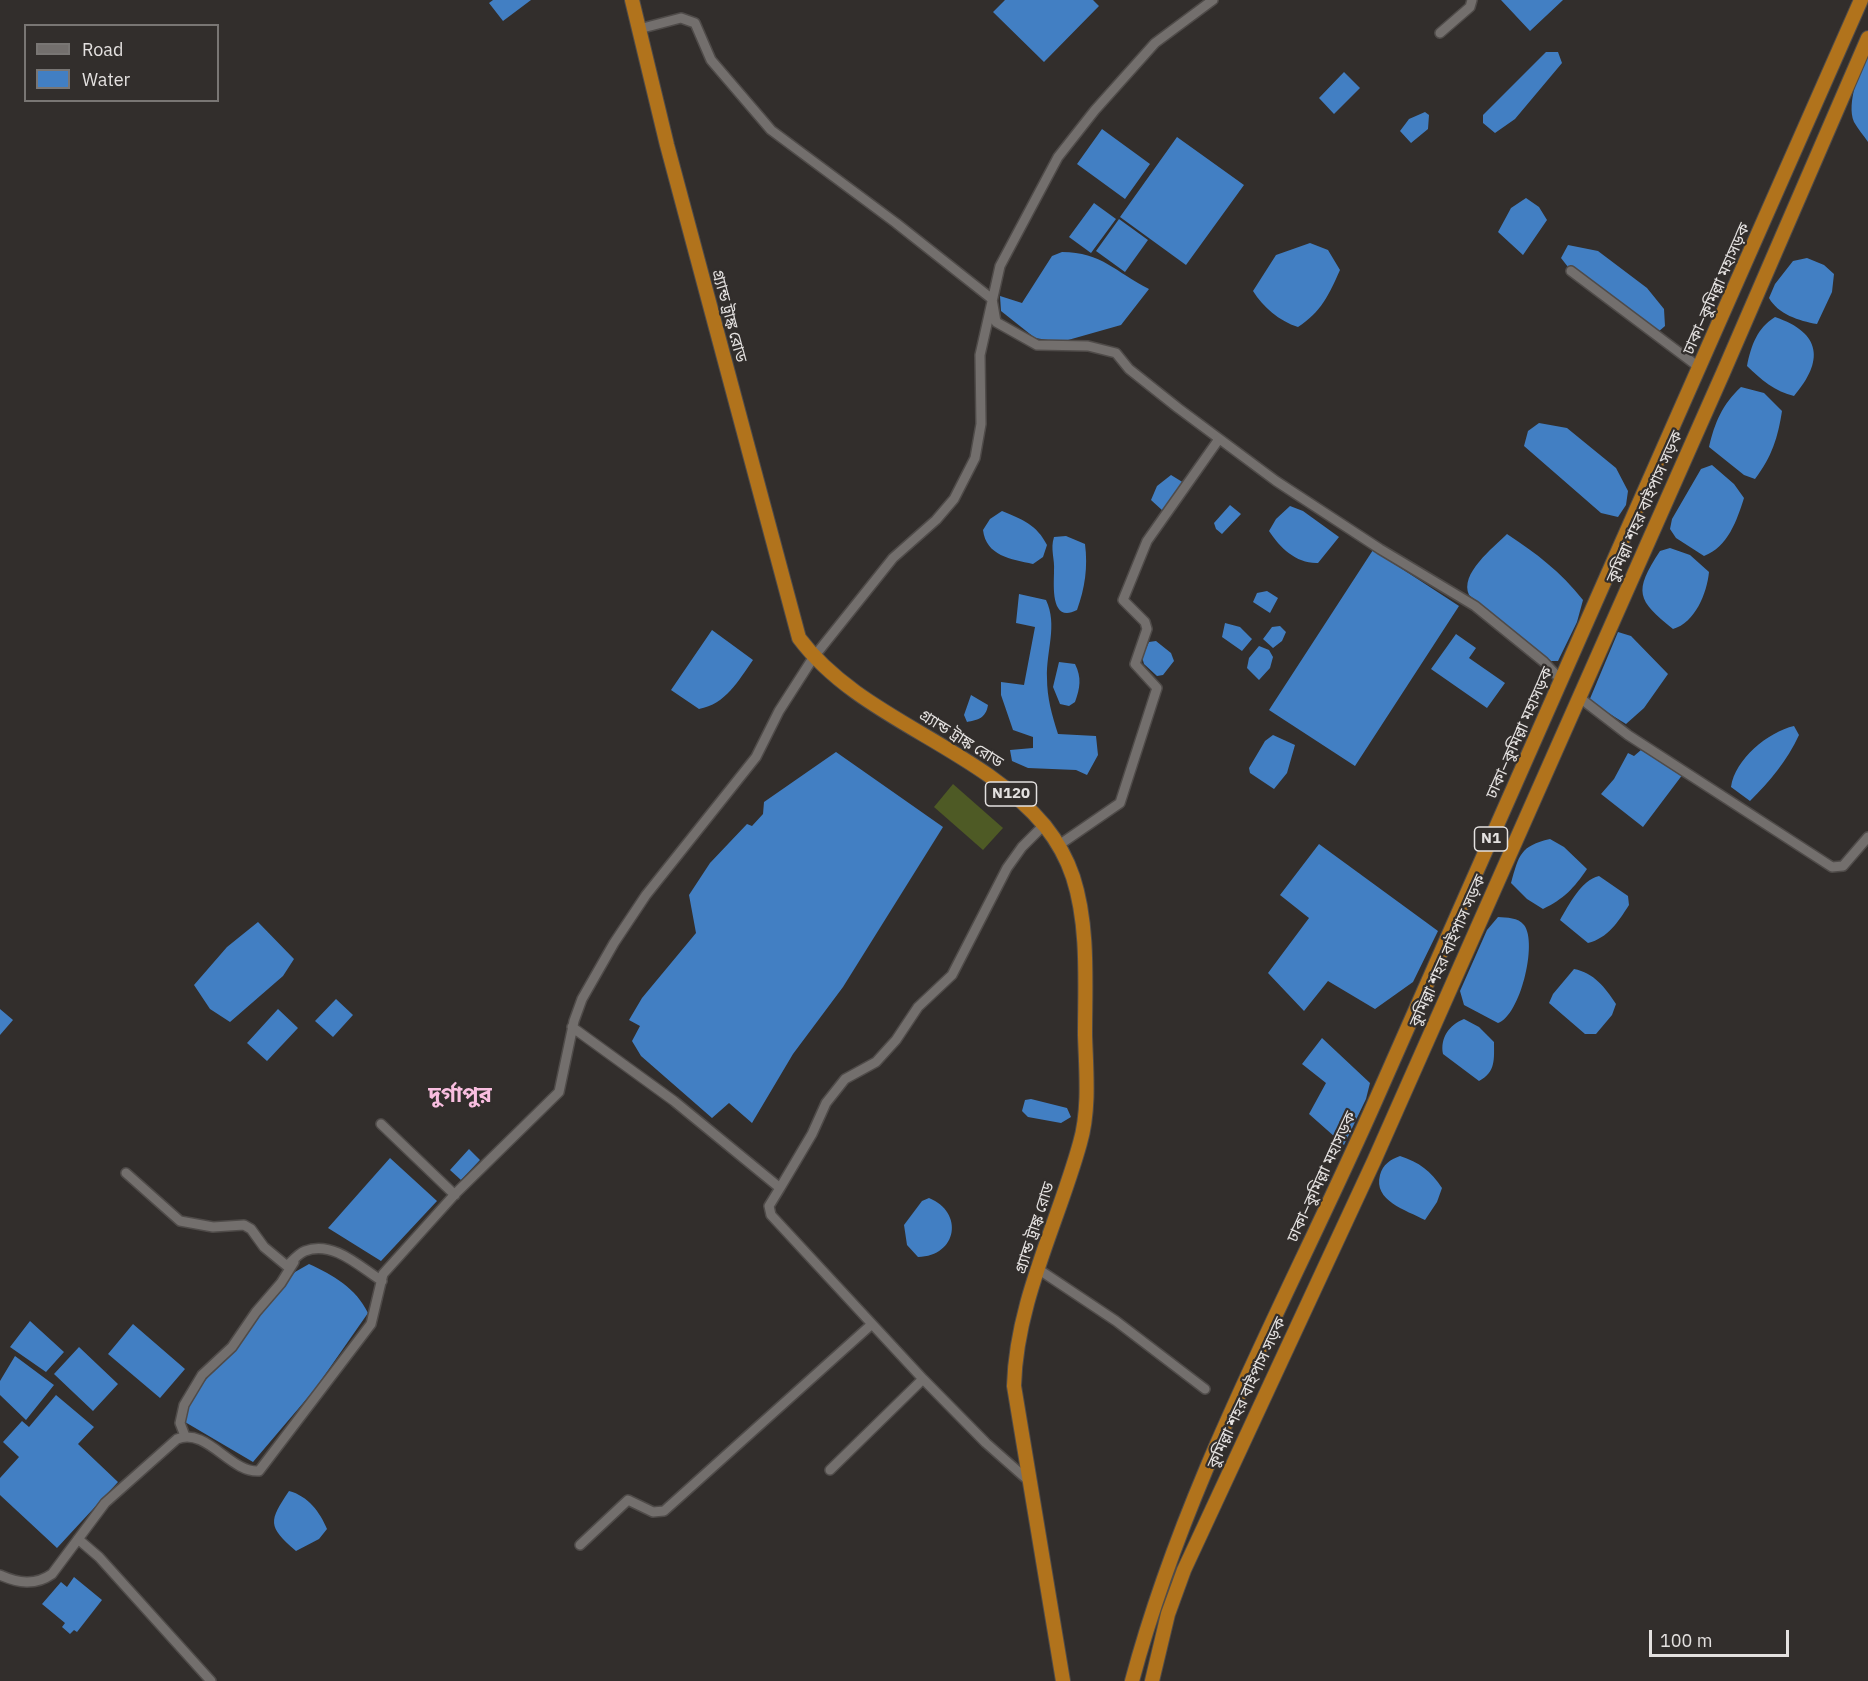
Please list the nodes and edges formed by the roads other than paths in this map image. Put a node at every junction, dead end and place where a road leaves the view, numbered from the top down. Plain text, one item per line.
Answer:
1 (632, 0) edge
2 (1213, 0) edge
3 (1472, 0) edge
4 (1861, 0) edge
5 (639, 29) junction
6 (1440, 33) dead end
7 (1868, 38) edge
8 (1572, 271) dead end
9 (992, 299) junction
10 (1700, 368) junction
11 (1219, 439) junction
12 (813, 658) junction
13 (1561, 680) junction
14 (1580, 699) junction
15 (1044, 825) junction
16 (1868, 837) edge
17 (1059, 845) junction
18 (572, 1027) junction
19 (381, 1124) dead end
20 (126, 1173) dead end
21 (780, 1188) junction
22 (455, 1195) junction
23 (295, 1260) junction
24 (1038, 1269) junction
25 (382, 1281) junction
26 (872, 1324) junction
27 (923, 1379) junction
28 (1205, 1389) dead end
29 (184, 1436) junction
30 (830, 1470) dead end
31 (1031, 1482) junction
32 (78, 1539) junction
33 (580, 1545) dead end
34 (0, 1575) edge
35 (211, 1681) edge
36 (1063, 1681) edge
37 (1132, 1681) edge
38 (1152, 1681) edge

1 - 5 highway, গ্র্যান্ড ট্রাঙ্ক রোড / N120
2 - 9 street
3 - 6 street
4 - 10 highway, ঢাকা–কুমিল্লা মহাসড়ক / N1
5 - 9 street
5 - 12 highway, গ্র্যান্ড ট্রাঙ্ক রোড / N120
7 - 14 highway, কুমিল্লা শহর বাইপাস সড়ক / N1
8 - 10 street
9 - 11 street
9 - 12 street
10 - 13 highway, ঢাকা–কুমিল্লা মহাসড়ক / N1
11 - 13 street
11 - 17 street
12 - 15 highway, গ্র্যান্ড ট্রাঙ্ক রোড / N120
12 - 18 street
13 - 37 highway, ঢাকা–কুমিল্লা মহাসড়ক / N1
14 - 16 street
14 - 38 highway, কুমিল্লা শহর বাইপাস সড়ক / N1
15 - 17 highway, গ্র্যান্ড ট্রাঙ্ক রোড / N120
15 - 21 street
17 - 24 highway, গ্র্যান্ড ট্রাঙ্ক রোড / N120
18 - 21 street
18 - 22 street
19 - 22 street
20 - 23 street
21 - 26 street
22 - 25 street
23 - 25 street
23 - 29 street
24 - 28 street
24 - 31 highway, গ্র্যান্ড ট্রাঙ্ক রোড / N120
25 - 29 street
26 - 27 street
26 - 33 street
27 - 30 street
27 - 31 street
29 - 32 street
31 - 36 highway, গ্র্যান্ড ট্রাঙ্ক রোড / N120
32 - 34 street
32 - 35 street

